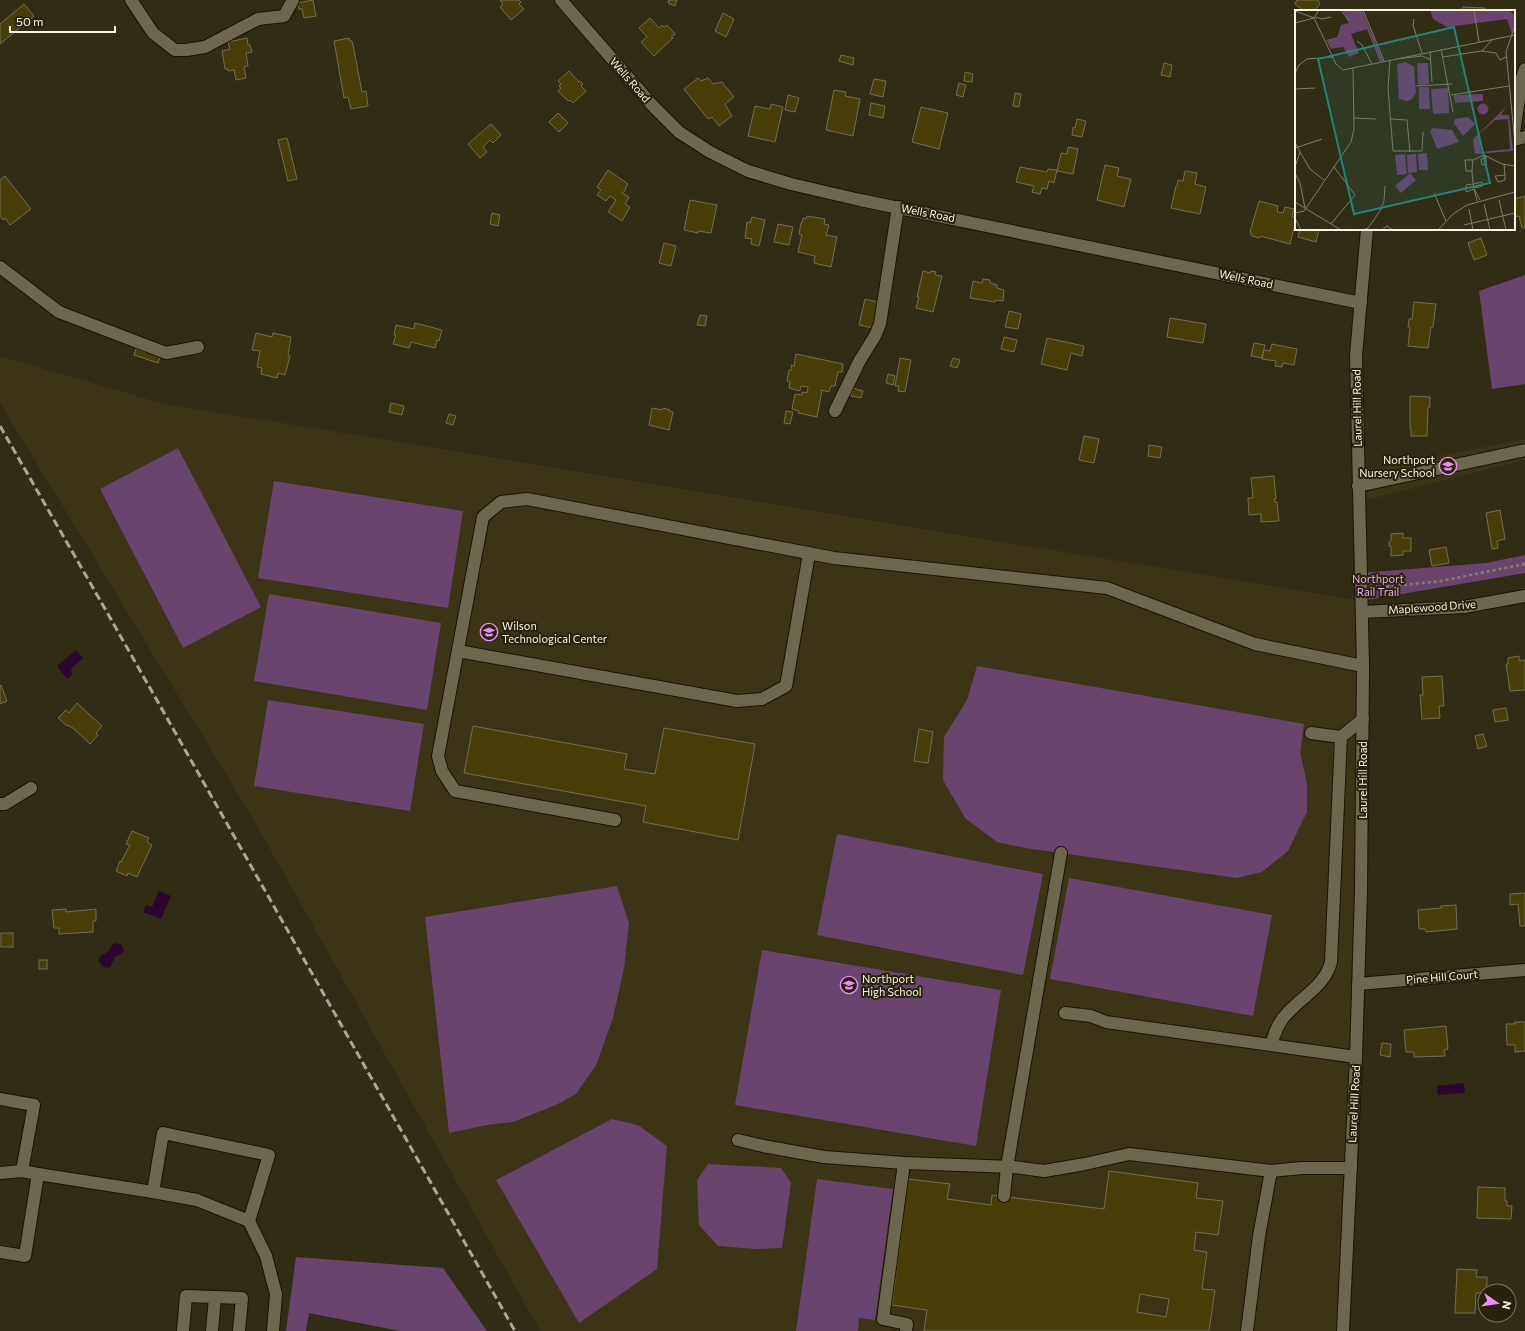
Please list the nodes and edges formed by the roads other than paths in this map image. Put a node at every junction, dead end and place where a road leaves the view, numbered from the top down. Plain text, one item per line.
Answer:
1 (131, 0) edge
2 (293, 0) edge
3 (561, 0) edge
4 (1525, 69) edge
5 (1515, 126) edge
6 (1525, 137) edge
7 (1515, 140) edge
8 (898, 208) junction
9 (1366, 230) edge
10 (0, 267) edge
11 (1361, 303) junction
12 (198, 347) dead end
13 (835, 411) dead end
14 (1525, 450) edge
15 (1358, 486) junction
16 (809, 554) junction
17 (1525, 596) edge
18 (1362, 612) junction
19 (458, 651) junction
20 (1363, 666) junction
21 (1363, 719) junction
22 (1311, 733) dead end
23 (1341, 738) junction
24 (31, 788) dead end
25 (0, 804) edge
26 (615, 820) dead end
27 (1061, 853) dead end
28 (1525, 970) edge
29 (1358, 984) junction
30 (1065, 1013) dead end
31 (1271, 1045) junction
32 (1356, 1057) junction
33 (0, 1099) edge
34 (738, 1140) dead end
35 (904, 1163) junction
36 (1007, 1167) junction
37 (1351, 1168) junction
38 (22, 1171) junction
39 (1271, 1171) junction
40 (0, 1173) edge
41 (38, 1174) junction
42 (153, 1192) junction
43 (1004, 1196) dead end
44 (249, 1221) junction
45 (0, 1252) edge
46 (215, 1297) junction
47 (183, 1331) edge
48 (212, 1331) edge
49 (239, 1331) edge
50 (273, 1331) edge
51 (906, 1331) edge
52 (1247, 1331) edge
53 (1343, 1331) edge

1 - 2 street
3 - 8 street, Wells Road
4 - 5 street
6 - 7 street
8 - 11 street, Wells Road
8 - 13 street
9 - 11 street, Laurel Hill Road
10 - 12 street
11 - 15 street, Laurel Hill Road
14 - 15 street
15 - 18 street, Laurel Hill Road
16 - 19 street
16 - 19 street
16 - 20 street
17 - 18 street, Maplewood Drive
18 - 20 street, Laurel Hill Road
19 - 26 street
20 - 21 street, Laurel Hill Road
21 - 23 street
21 - 29 street, Laurel Hill Road
22 - 23 street
23 - 31 street
24 - 25 street
27 - 36 street
28 - 29 street, Pine Hill Court
29 - 32 street, Laurel Hill Road
30 - 31 street
31 - 32 street
32 - 37 street, Laurel Hill Road
33 - 38 street
34 - 35 street
35 - 36 street
35 - 51 street
36 - 39 street
36 - 43 street
37 - 39 street
37 - 53 street, Laurel Hill Road
38 - 40 street
38 - 41 street
39 - 52 street
41 - 42 street
41 - 45 street
42 - 44 street
42 - 44 street
44 - 50 street
46 - 47 street
46 - 48 street
46 - 49 street

